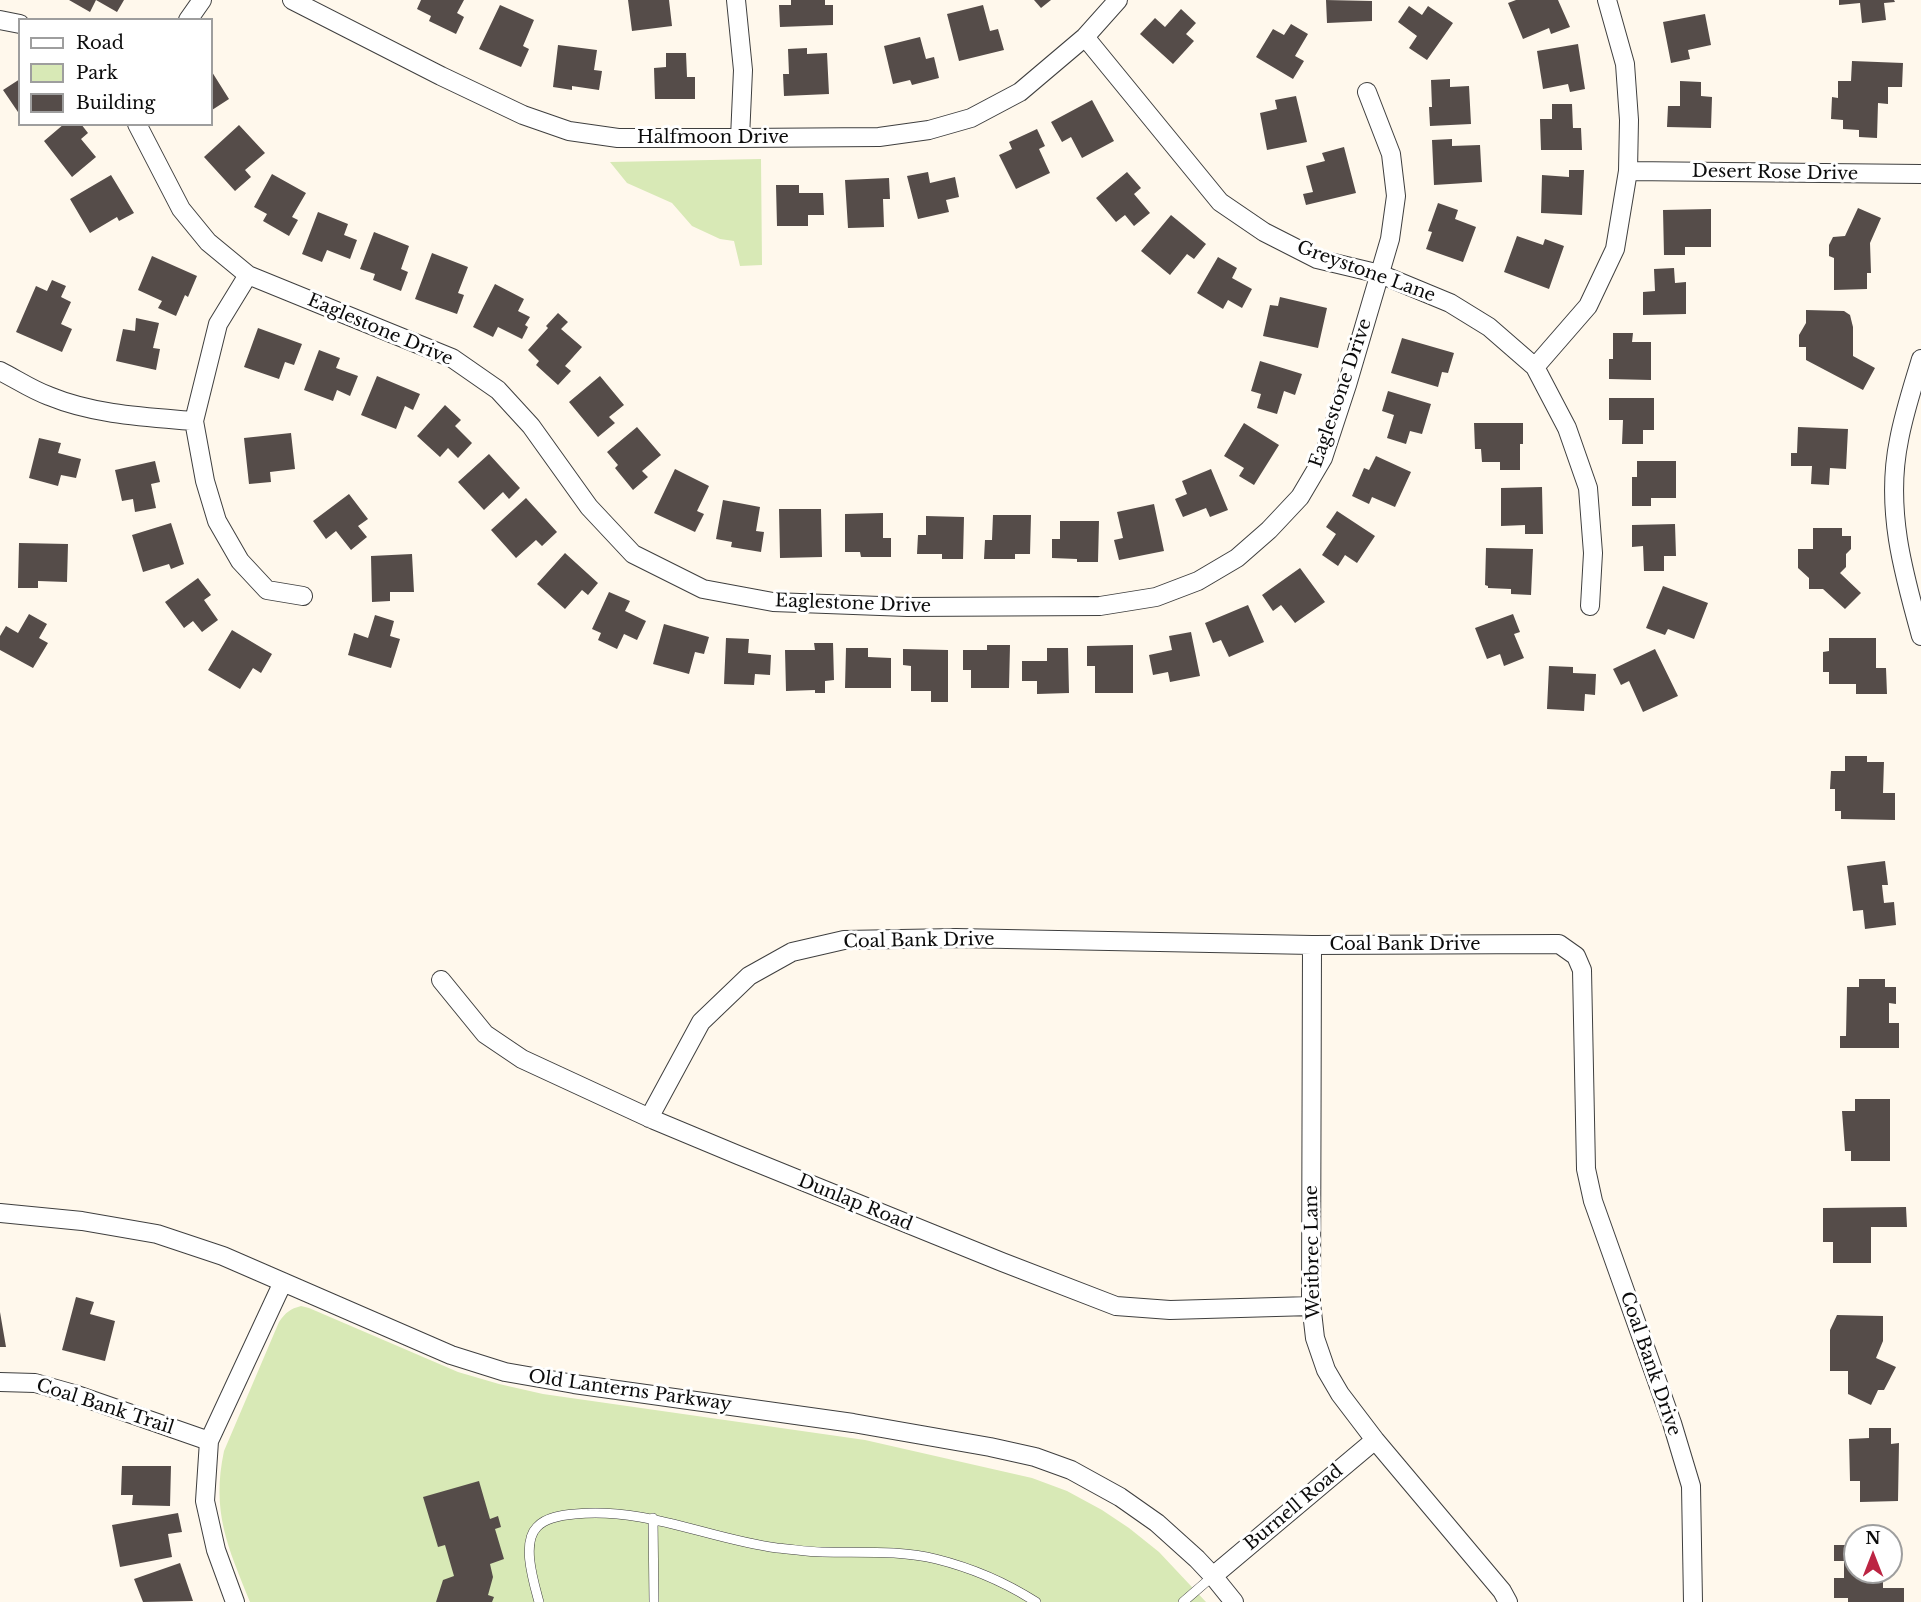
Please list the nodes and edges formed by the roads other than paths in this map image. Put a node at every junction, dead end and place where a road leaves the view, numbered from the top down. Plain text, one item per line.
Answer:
1 (202, 0) edge
2 (292, 0) edge
3 (736, 0) edge
4 (1118, 0) edge
5 (1607, 0) edge
6 (189, 18) edge
7 (0, 20) edge
8 (18, 24) edge
9 (1085, 37) junction
10 (1367, 92) dead end
11 (138, 126) edge
12 (740, 138) junction
13 (1628, 171) junction
14 (1921, 174) edge
15 (1380, 274) junction
16 (248, 275) junction
17 (1921, 359) edge
18 (1535, 367) junction
19 (0, 371) edge
20 (1914, 408) edge
21 (195, 421) junction
22 (303, 596) dead end
23 (1590, 606) dead end
24 (1921, 636) edge
25 (1312, 945) junction
26 (441, 980) dead end
27 (650, 1118) junction
28 (0, 1213) edge
29 (283, 1282) junction
30 (1311, 1306) junction
31 (0, 1382) edge
32 (1375, 1440) junction
33 (209, 1441) junction
34 (653, 1518) junction
35 (1214, 1576) junction
36 (235, 1602) edge
37 (539, 1602) edge
38 (654, 1602) edge
39 (1036, 1602) edge
40 (1184, 1602) edge
41 (1234, 1602) edge
42 (1508, 1602) edge
43 (1693, 1602) edge

1 - 6 street
2 - 12 street, Halfmoon Drive
3 - 12 street
4 - 9 street, Halfmoon Drive
5 - 13 street
7 - 8 street
9 - 12 street, Halfmoon Drive
9 - 15 street, Greystone Lane
10 - 15 street, Eaglestone Drive
11 - 16 street, Eaglestone Drive
13 - 14 street, Desert Rose Drive
13 - 18 street
15 - 16 street, Eaglestone Drive
15 - 18 street, Greystone Lane
16 - 21 street
17 - 20 street
18 - 23 street, Greystone Lane
19 - 21 street
20 - 24 street
21 - 22 street
25 - 27 street, Coal Bank Drive
25 - 30 street, Weitbrec Lane
25 - 43 street, Coal Bank Drive
26 - 27 street, Dunlap Road
27 - 30 street, Dunlap Road
28 - 29 street, Old Lanterns Parkway
29 - 33 street
29 - 35 street, Old Lanterns Parkway
30 - 32 street, Weitbrec Lane
31 - 33 street, Coal Bank Trail
32 - 35 street, Burnell Road
32 - 42 street, Weitbrec Lane
33 - 36 street
34 - 37 lane
34 - 38 lane
34 - 39 lane
35 - 40 lane
35 - 41 street, Old Lanterns Parkway

